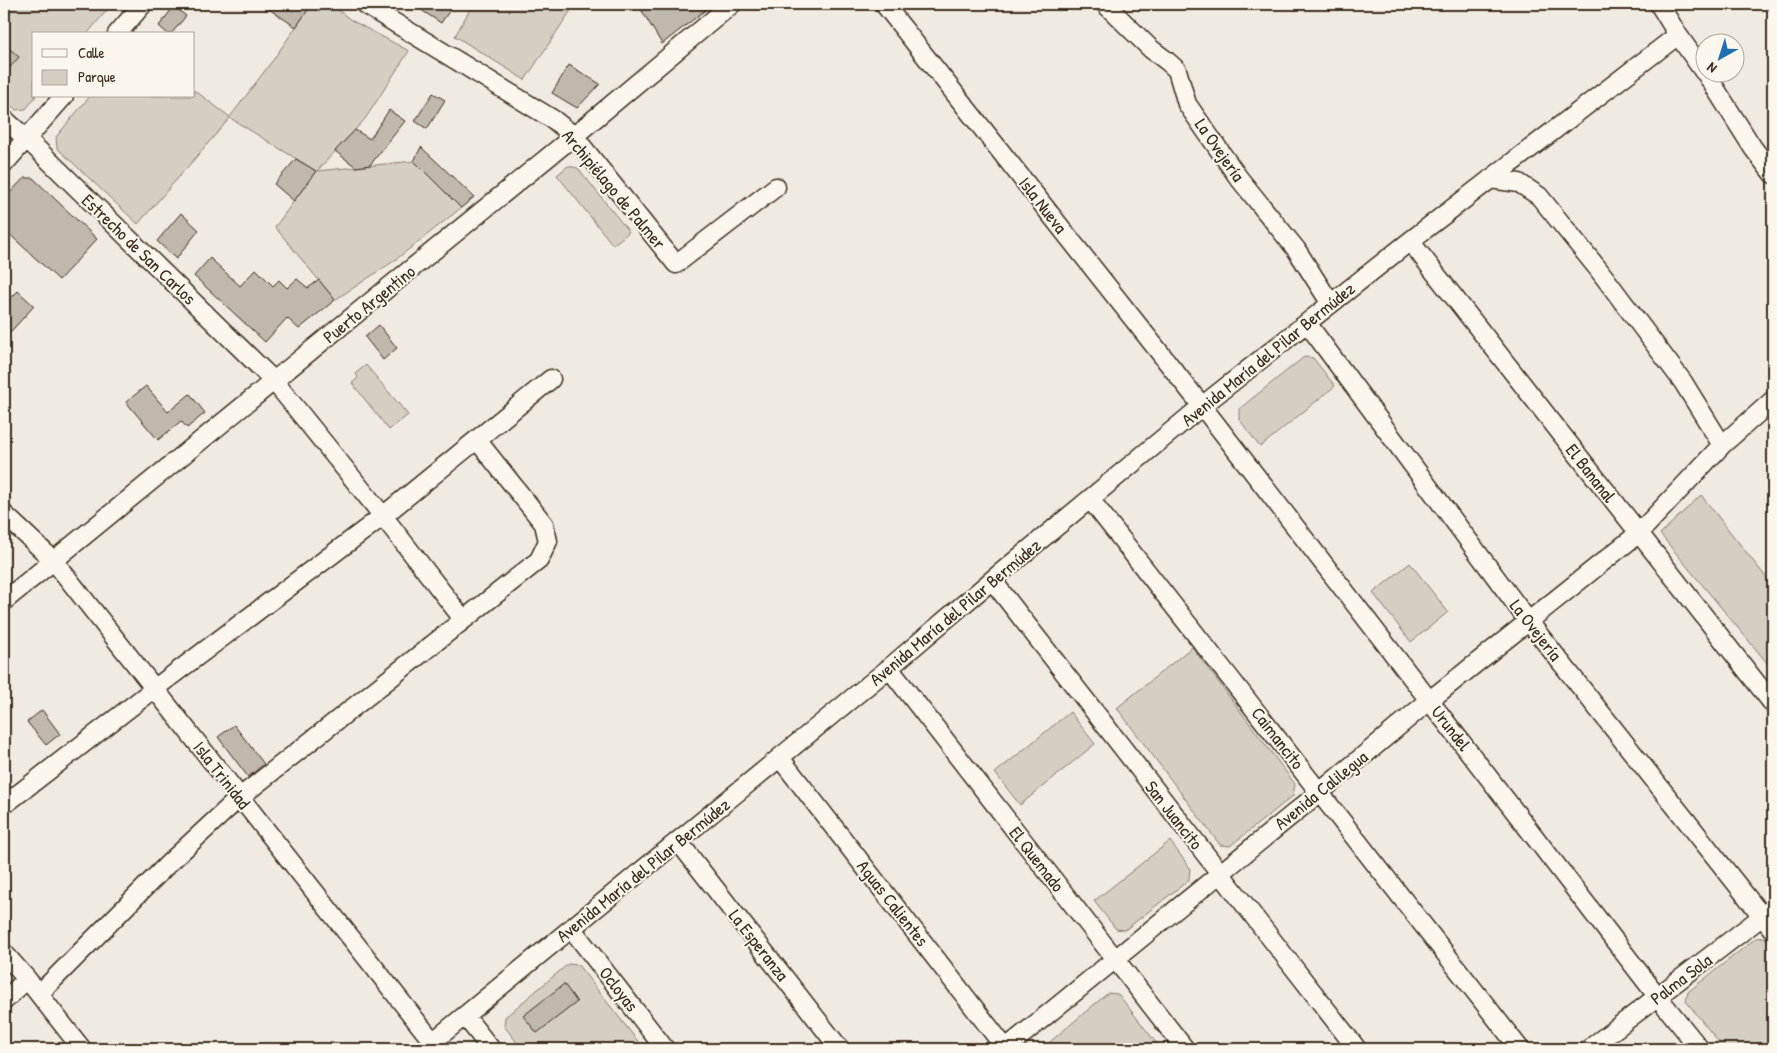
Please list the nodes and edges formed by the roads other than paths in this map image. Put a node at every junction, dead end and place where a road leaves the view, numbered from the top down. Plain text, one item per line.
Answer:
1 (143, 4) edge
2 (364, 4) edge
3 (732, 4) edge
4 (884, 4) edge
5 (1105, 4) edge
6 (1659, 4) edge
7 (119, 32) edge
8 (1678, 35) junction
9 (1694, 57) edge
10 (1711, 82) edge
11 (62, 98) edge
12 (4, 119) edge
13 (574, 136) junction
14 (27, 139) junction
15 (4, 164) edge
16 (1773, 174) edge
17 (1490, 179) junction
18 (776, 187) dead end
19 (1410, 241) junction
20 (1331, 304) junction
21 (1307, 323) junction
22 (551, 379) dead end
23 (274, 381) junction
24 (1773, 400) edge
25 (1202, 406) junction
26 (477, 440) junction
27 (1722, 445) junction
28 (1090, 499) junction
29 (4, 514) edge
30 (383, 516) junction
31 (1639, 533) junction
32 (54, 561) junction
33 (992, 580) junction
34 (4, 601) edge
35 (463, 619) junction
36 (1529, 622) junction
37 (889, 668) junction
38 (154, 689) junction
39 (1430, 700) junction
40 (1773, 704) edge
41 (780, 758) junction
42 (1320, 792) junction
43 (239, 798) junction
44 (4, 805) edge
45 (678, 841) junction
46 (1220, 873) junction
47 (1768, 912) edge
48 (572, 928) junction
49 (1773, 930) edge
50 (4, 952) edge
51 (1116, 960) junction
52 (27, 979) junction
53 (39, 994) junction
54 (1658, 997) junction
55 (4, 1000) edge
56 (465, 1016) junction
57 (429, 1046) edge
58 (82, 1049) edge
59 (491, 1049) edge
60 (665, 1049) edge
61 (840, 1049) edge
62 (1006, 1049) edge
63 (1185, 1049) edge
64 (1357, 1049) edge
65 (1520, 1049) edge
66 (1589, 1049) edge
67 (1700, 1049) edge

1 - 7 street
2 - 13 street, Archipiélago de Palmer
3 - 13 street, Puerto Argentino
4 - 25 street, Isla Nueva
5 - 20 street, La Ovejería
6 - 8 street
8 - 9 street
8 - 17 street, Avenida María del Pilar Bermúdez
10 - 16 street
11 - 14 street
12 - 14 street, Estrecho de San Carlos
13 - 18 street, Archipiélago de Palmer
13 - 23 street, Puerto Argentino
14 - 15 street
14 - 23 street, Estrecho de San Carlos
17 - 19 street, Avenida María del Pilar Bermúdez
17 - 27 street
19 - 20 street, Avenida María del Pilar Bermúdez
19 - 31 street, El Bananal
20 - 21 street, Avenida María del Pilar Bermúdez
21 - 25 street, Avenida María del Pilar Bermúdez
21 - 36 street, La Ovejería
22 - 26 street
23 - 30 street, Estrecho de San Carlos
23 - 32 street, Puerto Argentino
24 - 27 street, Avenida Calilegua
25 - 28 street, Avenida María del Pilar Bermúdez
25 - 39 street, Urundel
26 - 30 street
26 - 35 street
27 - 31 street, Avenida Calilegua
28 - 33 street, Avenida María del Pilar Bermúdez
28 - 42 street, Caimancito
29 - 32 street, Isla Trinidad
30 - 35 street, Estrecho de San Carlos
30 - 38 street
31 - 36 street, Avenida Calilegua
31 - 40 street, El Bananal
32 - 34 street, Puerto Argentino
32 - 38 street, Isla Trinidad
33 - 37 street, Avenida María del Pilar Bermúdez
33 - 46 street, San Juancito
35 - 43 street
36 - 39 street, Avenida Calilegua
36 - 47 street, La Ovejería
37 - 41 street, Avenida María del Pilar Bermúdez
37 - 51 street, El Quemado
38 - 43 street, Isla Trinidad
38 - 44 street
39 - 42 street, Avenida Calilegua
39 - 54 street, Urundel
41 - 45 street, Avenida María del Pilar Bermúdez
41 - 62 street, Aguas Calientes
42 - 46 street, Avenida Calilegua
42 - 65 street, Caimancito
43 - 53 street
43 - 57 street, Isla Trinidad
45 - 48 street, Avenida María del Pilar Bermúdez
45 - 61 street, La Esperanza
46 - 51 street, Avenida Calilegua
46 - 64 street, San Juancito
47 - 49 street, La Ovejería
47 - 54 street, Palma Sola
48 - 56 street, Avenida María del Pilar Bermúdez
48 - 60 street, Ocloyas
50 - 52 street
51 - 62 street, Avenida Calilegua
51 - 63 street, El Quemado
52 - 53 street
52 - 55 street
53 - 58 street
54 - 66 street, Palma Sola
54 - 67 street, Urundel
56 - 57 street, Avenida María del Pilar Bermúdez
56 - 59 street

